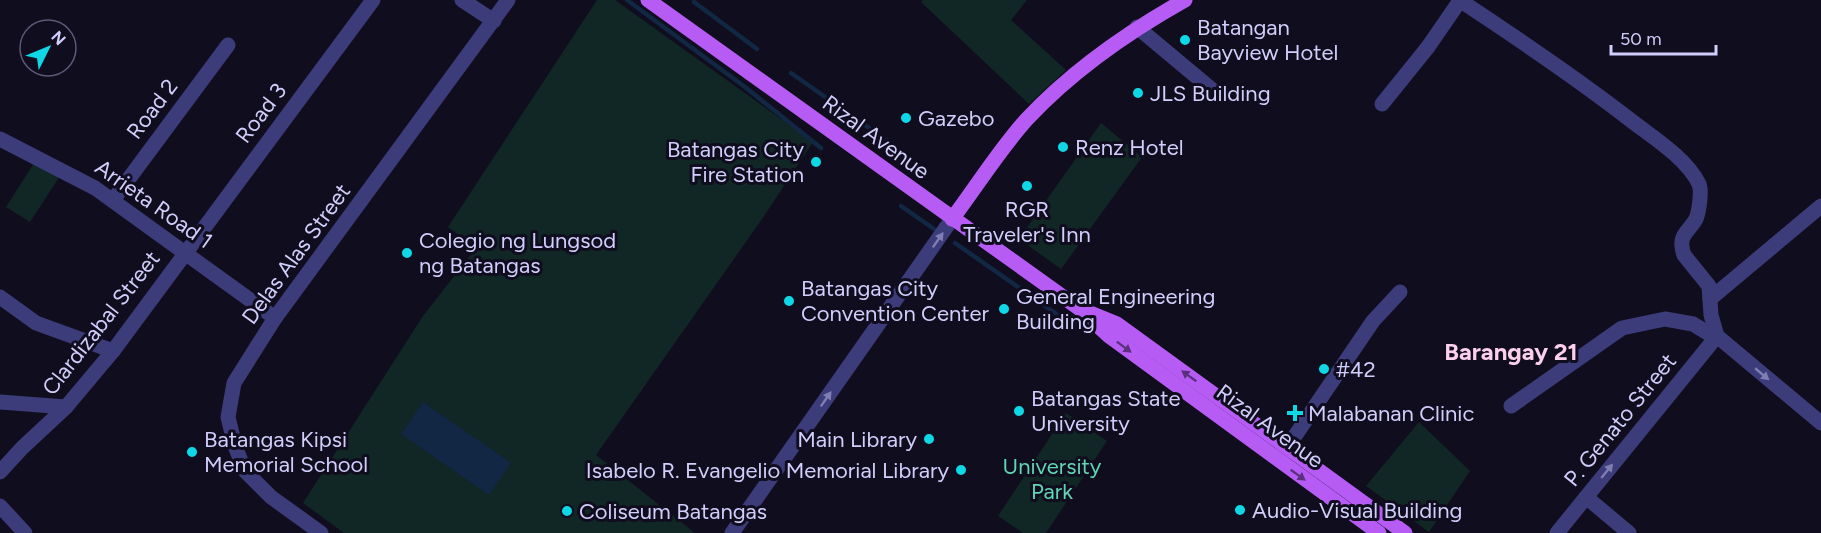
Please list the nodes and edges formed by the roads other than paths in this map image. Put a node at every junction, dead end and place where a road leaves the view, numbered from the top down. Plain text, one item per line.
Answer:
1 (373, 0) edge
2 (462, 0) edge
3 (508, 0) edge
4 (648, 0) edge
5 (1185, 0) edge
6 (494, 21) junction
7 (1137, 27) junction
8 (228, 45) dead end
9 (1216, 93) dead end
10 (1382, 104) dead end
11 (0, 139) edge
12 (113, 200) junction
13 (1821, 206) edge
14 (952, 219) junction
15 (185, 252) junction
16 (1400, 292) dead end
17 (0, 297) edge
18 (1710, 299) junction
19 (275, 318) junction
20 (1717, 337) junction
21 (113, 351) junction
22 (0, 402) edge
23 (66, 406) junction
24 (1511, 406) dead end
25 (1821, 423) edge
26 (1282, 454) junction
27 (0, 472) edge
28 (1586, 497) junction
29 (0, 506) edge
30 (25, 533) edge
31 (321, 533) edge
32 (732, 533) edge
33 (1379, 533) edge
34 (1405, 533) edge
35 (1557, 533) edge
36 (1629, 533) edge

1 - 15 street, Road 3
2 - 6 street
3 - 6 street, Delas Alas Street
4 - 14 main road, Rizal Avenue
5 - 7 main road
6 - 19 street, Delas Alas Street
7 - 9 street
7 - 14 main road
8 - 12 street, Road 2
10 - 18 street
11 - 12 street, Arrieta Road 1
12 - 15 street, Arrieta Road 1
13 - 18 street
14 - 26 main road, Rizal Avenue
32 -> 14 street
15 - 19 street, Arrieta Road 1
15 - 21 street, Clardizabal Street
16 - 26 street
17 - 21 street
18 - 20 street
19 - 31 street, Delas Alas Street
20 - 24 street
20 -> 25 street
28 -> 20 street, P. Genato Street
21 - 23 street, Clardizabal Street
22 - 23 street
23 - 27 street, Clardizabal Street
26 -> 33 main road, Rizal Avenue
26 - 34 main road, Rizal Avenue
28 - 35 street, P. Genato Street
28 - 36 street
29 - 30 street

